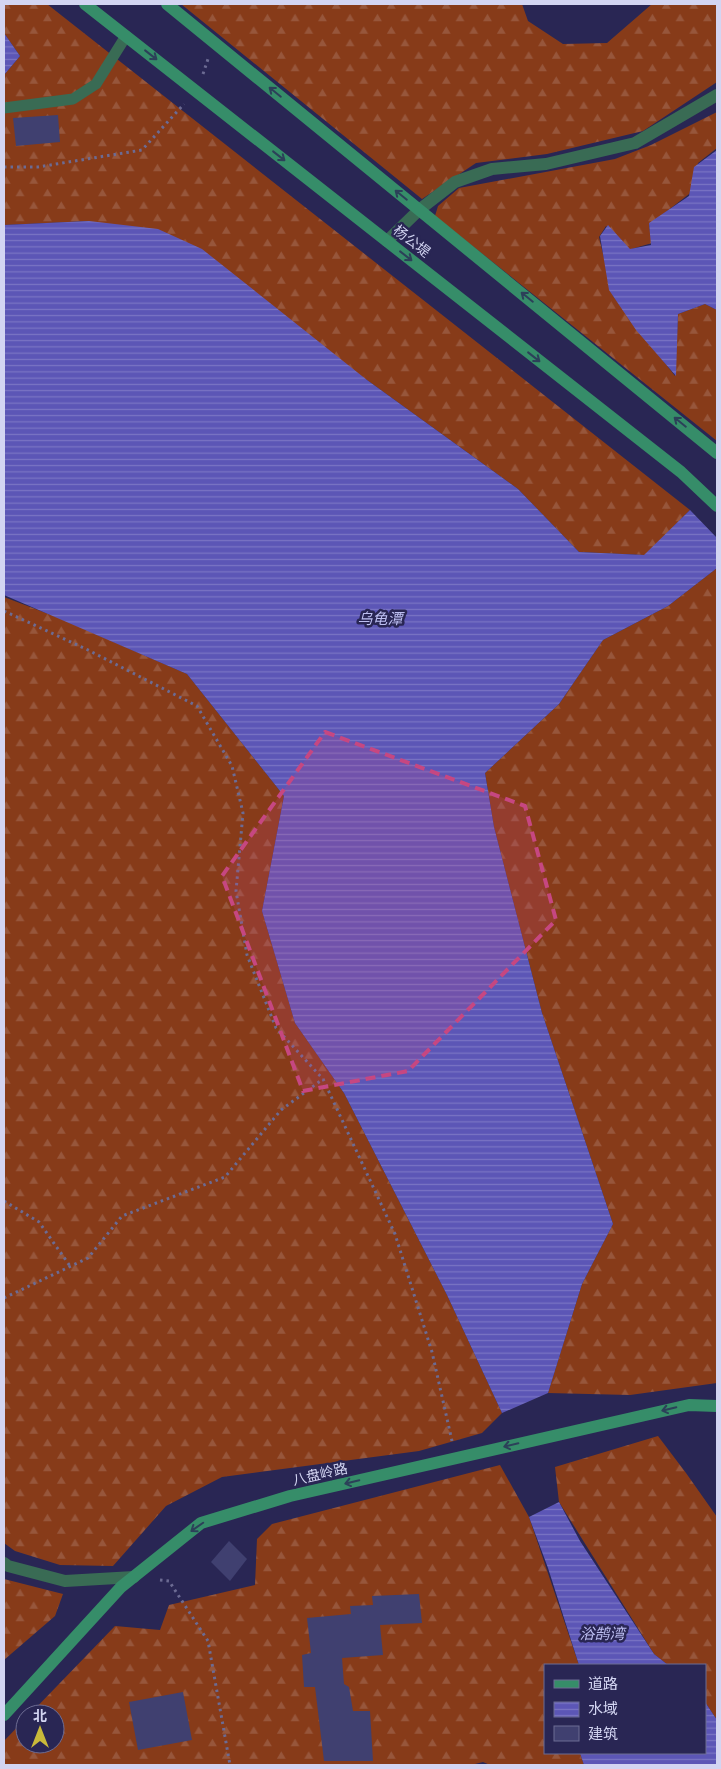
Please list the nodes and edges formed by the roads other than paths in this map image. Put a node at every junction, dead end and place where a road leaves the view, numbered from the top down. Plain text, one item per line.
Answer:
1 (85, 4) edge
2 (167, 4) edge
3 (126, 36) junction
4 (717, 94) edge
5 (4, 108) edge
6 (419, 210) junction
7 (387, 241) junction
8 (717, 454) edge
9 (717, 506) edge
10 (717, 1406) edge
11 (4, 1563) edge
12 (134, 1577) junction
13 (4, 1715) edge

1 - 3 main road, 杨公堤
6 -> 2 main road, 杨公堤
3 - 5 lane
3 -> 7 main road, 杨公堤
4 - 6 street
6 - 7 street
8 -> 6 main road, 杨公堤
7 -> 9 main road, 杨公堤
10 -> 12 main road, 八盘岭路
11 - 12 street
12 - 13 main road, 八盘岭路

